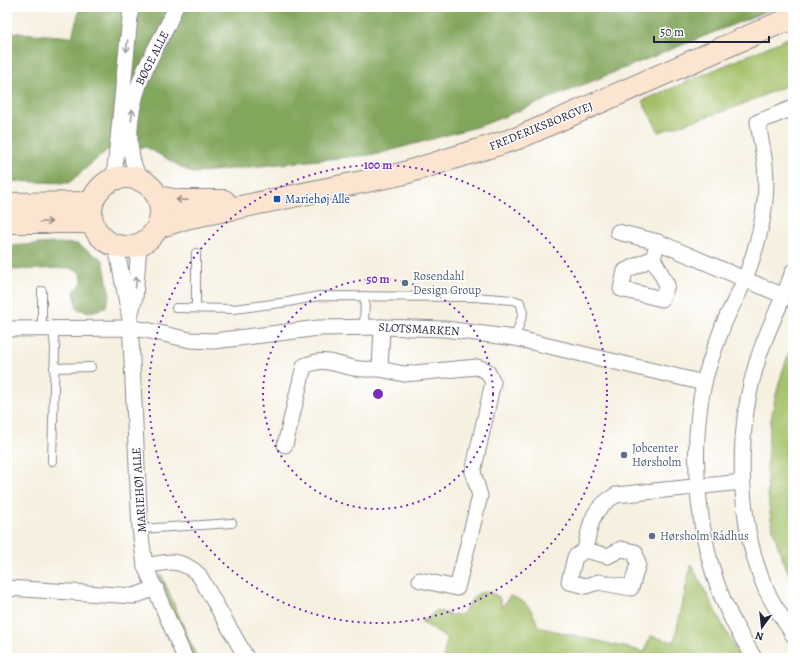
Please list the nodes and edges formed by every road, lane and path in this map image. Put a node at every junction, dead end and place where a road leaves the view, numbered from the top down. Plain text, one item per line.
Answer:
1 (131, 7) edge
2 (175, 7) edge
3 (793, 19) edge
4 (793, 108) edge
5 (114, 179) junction
6 (140, 180) junction
7 (158, 197) junction
8 (277, 199) junction
9 (7, 204) edge
10 (92, 212) junction
11 (7, 222) edge
12 (158, 227) junction
13 (618, 232) dead end
14 (658, 242) junction
15 (138, 245) junction
16 (116, 246) junction
17 (196, 253) dead end
18 (653, 258) dead end
19 (793, 271) edge
20 (744, 280) junction
21 (42, 291) dead end
22 (364, 296) junction
23 (784, 296) junction
24 (176, 308) dead end
25 (196, 308) junction
26 (129, 324) junction
27 (364, 327) junction
28 (382, 327) junction
29 (7, 329) edge
30 (48, 329) junction
31 (515, 338) junction
32 (91, 367) dead end
33 (54, 368) junction
34 (380, 369) junction
35 (704, 383) junction
36 (285, 445) dead end
37 (52, 461) dead end
38 (742, 482) junction
39 (699, 486) junction
40 (232, 523) dead end
41 (140, 529) junction
42 (585, 550) junction
43 (145, 566) junction
44 (420, 580) dead end
45 (7, 588) edge
46 (156, 588) junction
47 (793, 635) edge
48 (246, 657) dead end
49 (185, 658) edge
50 (754, 658) edge

1 -> 5 street, BØGE ALLE
6 -> 2 street, BØGE ALLE
3 - 8 main road, FREDERIKSBORGVEJ
4 - 20 street
5 - 6 main road
5 - 10 main road
6 - 7 main road
8 -> 7 main road, FREDERIKSBORGVEJ
7 - 12 main road
8 - 12 main road, FREDERIKSBORGVEJ
9 - 10 main road
11 -> 10 main road
10 - 16 main road
12 - 15 main road
13 - 14 street
14 - 18 street
14 - 20 street
15 - 16 main road
26 -> 15 street, MARIEHØJ ALLE
16 - 26 street, MARIEHØJ ALLE
17 - 25 lane
19 - 23 street
20 - 23 street
20 - 35 street
21 - 30 lane
22 - 25 lane
22 - 27 lane
22 - 31 lane
23 - 38 street
24 - 25 lane
26 - 27 street, SLOTSMARKEN
26 - 30 street, SLOTSMARKEN
26 - 41 street, MARIEHØJ ALLE
27 - 28 street, SLOTSMARKEN
28 - 31 street, SLOTSMARKEN
28 - 34 street
29 - 30 street, SLOTSMARKEN
30 - 33 lane
31 - 35 street, SLOTSMARKEN
32 - 33 lane
33 - 37 lane
34 - 36 street
34 - 44 street
35 - 39 street
38 - 39 street
38 - 47 street
39 - 42 street
39 - 50 street
40 - 41 lane
41 - 43 street, MARIEHØJ ALLE
42 - 42 street
43 - 46 street, MARIEHØJ ALLE
43 - 48 street
45 - 46 street
46 - 49 street, MARIEHØJ ALLE

